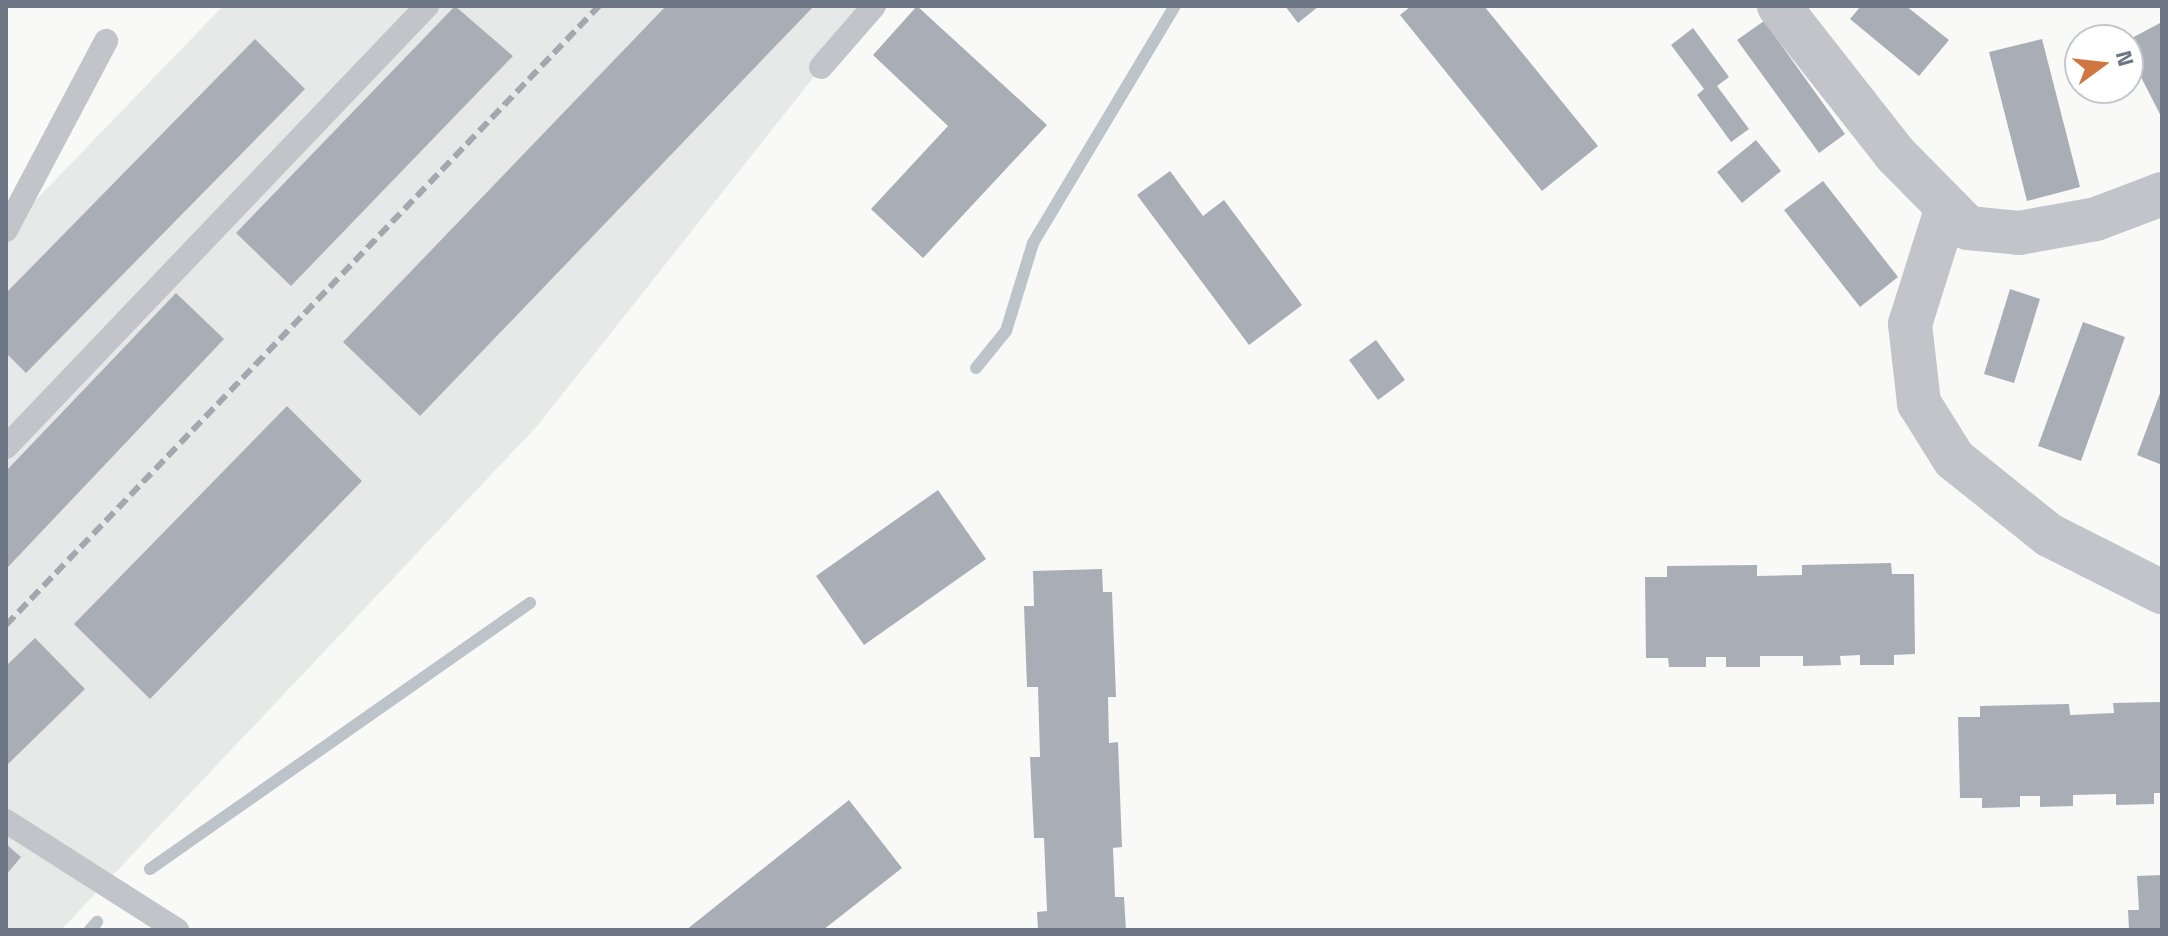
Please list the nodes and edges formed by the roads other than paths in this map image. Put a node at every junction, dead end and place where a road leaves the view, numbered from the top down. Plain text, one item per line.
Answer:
1 (427, 6) edge
2 (874, 6) edge
3 (1779, 6) edge
4 (106, 41) dead end
5 (821, 67) dead end
6 (2162, 194) edge
7 (1946, 210) junction
8 (6, 230) edge
9 (6, 447) edge
10 (2162, 592) edge
11 (6, 821) edge
12 (177, 930) edge

1 - 9 lane
2 - 5 lane
3 - 7 street
4 - 8 lane
6 - 7 street
7 - 10 street
11 - 12 lane

